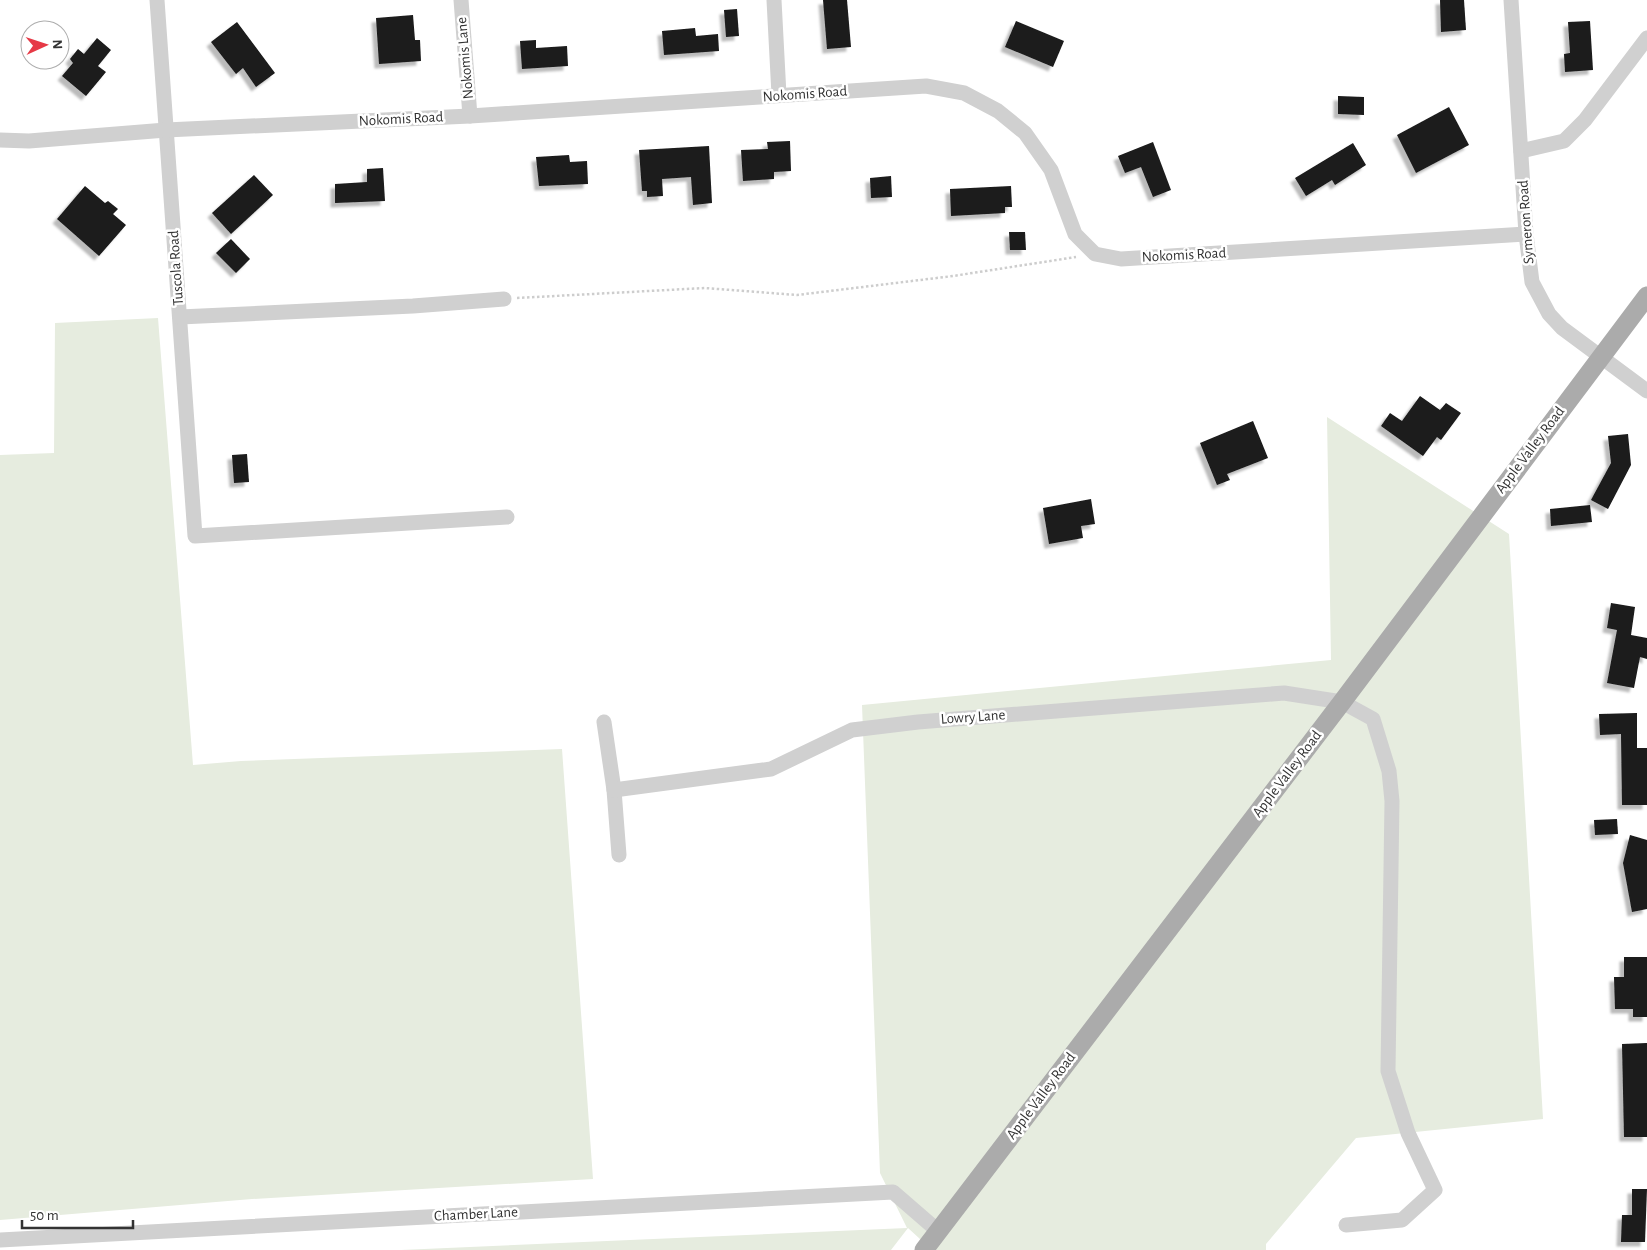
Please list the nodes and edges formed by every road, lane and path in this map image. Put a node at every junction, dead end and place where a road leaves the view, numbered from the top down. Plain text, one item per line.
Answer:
1 (157, 0) edge
2 (460, 0) edge
3 (774, 0) edge
4 (1511, 0) edge
5 (1647, 38) edge
6 (779, 95) junction
7 (470, 116) junction
8 (166, 130) junction
9 (0, 140) edge
10 (1521, 151) junction
11 (1526, 234) junction
12 (1095, 254) junction
13 (1647, 296) edge
14 (504, 299) joint
15 (180, 317) junction
16 (1600, 356) junction
17 (1647, 391) edge
18 (507, 517) dead end
19 (1342, 702) junction
20 (604, 722) dead end
21 (614, 790) junction
22 (619, 854) dead end
23 (1346, 1225) dead end
24 (938, 1231) junction
25 (0, 1240) edge
26 (52, 1244) edge
27 (924, 1250) edge

1 - 8 street, Tuscola Road
2 - 7 street, Nokomis Lane
3 - 6 street
4 - 10 street, Symeron Road
5 - 10 street
6 - 7 street, Nokomis Road
6 - 12 street, Nokomis Road
7 - 8 street, Nokomis Road
8 - 9 street, Nokomis Road
8 - 15 street, Tuscola Road
10 - 11 street, Symeron Road
11 - 12 street, Nokomis Road
11 - 16 street, Symeron Road
12 - 14 path
13 - 16 main road, Apple Valley Road
14 - 15 street
15 - 18 street, Tuscola Road
16 - 17 street, Symeron Road
16 - 19 main road, Apple Valley Road
19 - 21 street, Lowry Lane
19 - 23 street, Lowry Lane
19 - 24 main road, Apple Valley Road
20 - 21 street
21 - 22 street
24 - 26 street, Chamber Lane
24 - 27 main road, Apple Valley Road
25 - 26 street, Chamber Lane

